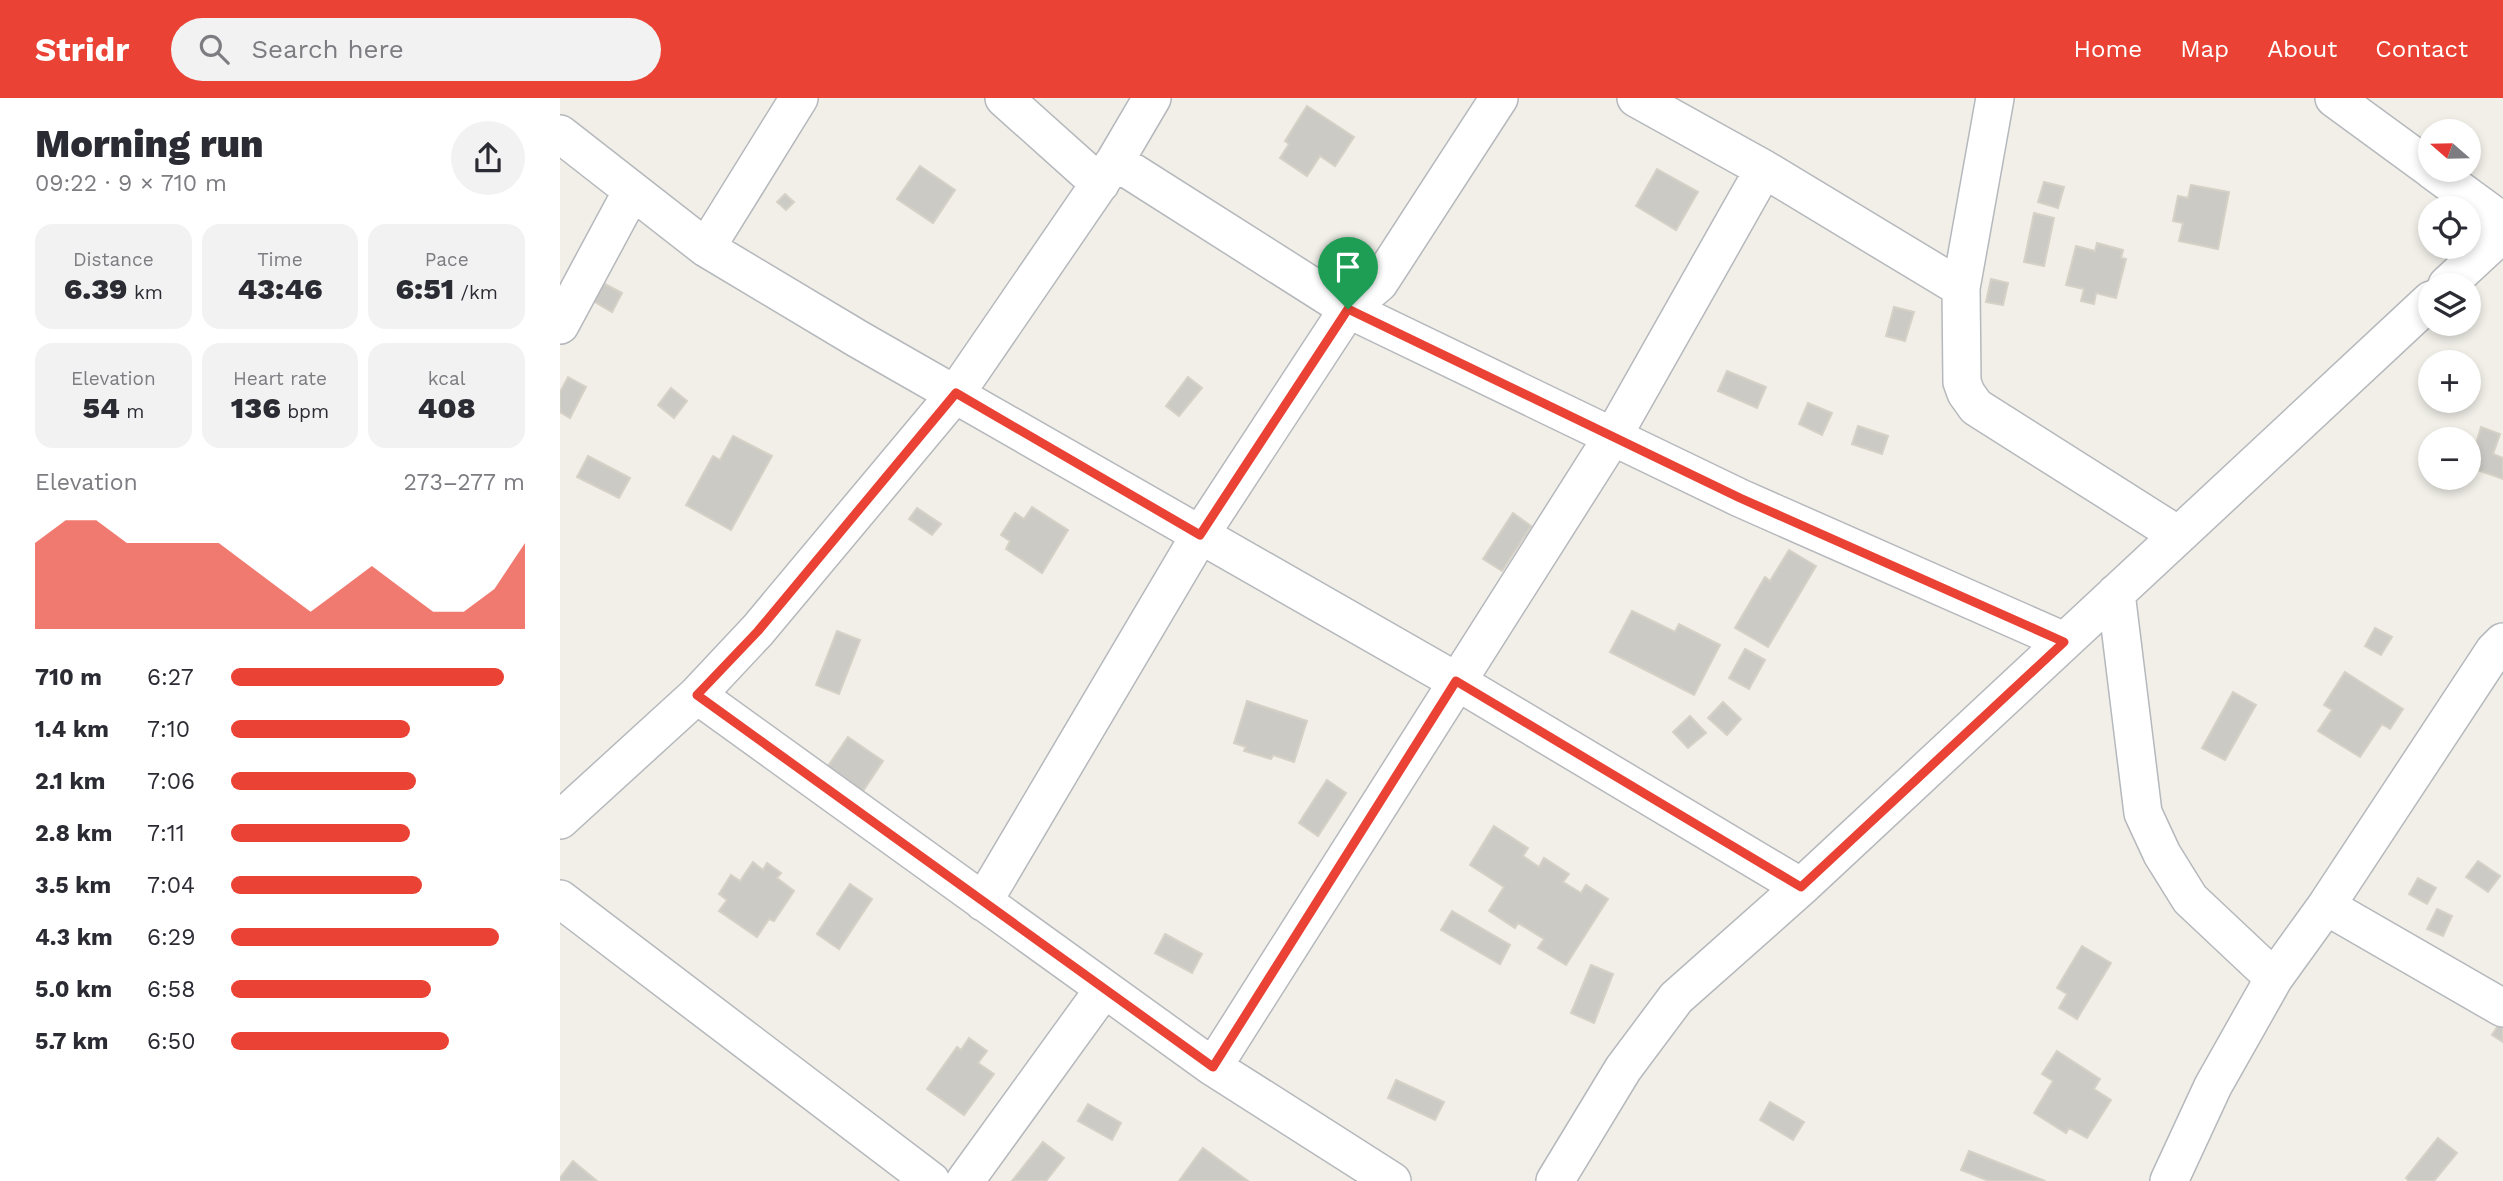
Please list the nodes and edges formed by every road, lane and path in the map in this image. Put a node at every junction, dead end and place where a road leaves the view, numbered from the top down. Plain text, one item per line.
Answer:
1 (799, 98) edge
2 (1004, 98) edge
3 (1152, 98) edge
4 (1499, 98) edge
5 (1636, 98) edge
6 (1995, 98) edge
7 (2334, 98) edge
8 (560, 134) edge
9 (2418, 159) edge
10 (1764, 169) junction
11 (1107, 172) junction
12 (2449, 182) edge
13 (632, 191) junction
14 (2503, 222) edge
15 (2503, 233) edge
16 (706, 248) junction
17 (2460, 273) edge
18 (1961, 288) junction
19 (1348, 309) junction
20 (2418, 312) edge
21 (560, 325) edge
22 (956, 393) junction
23 (1613, 436) junction
24 (1200, 535) junction
25 (2178, 536) junction
26 (2116, 593) junction
27 (2064, 642) junction
28 (2500, 650) edge
29 (1456, 681) junction
30 (697, 695) junction
31 (560, 820) edge
32 (1801, 887) junction
33 (560, 899) edge
34 (984, 902) junction
35 (2326, 906) junction
36 (2274, 978) junction
37 (1104, 989) junction
38 (2503, 1007) edge
39 (1213, 1067) junction
40 (931, 1181) edge
41 (965, 1181) edge
42 (1392, 1181) edge
43 (1555, 1181) edge
44 (2169, 1181) edge

1 - 16 street
2 - 11 street
3 - 11 street
4 - 19 street
5 - 10 street
6 - 18 street
7 - 9 street
8 - 13 street
10 - 18 street
10 - 23 street
11 - 19 street
11 - 22 street
12 - 14 street
13 - 16 street
13 - 21 street
15 - 17 street
16 - 22 street
18 - 25 street
19 - 23 street
19 - 24 street
20 - 25 street
22 - 24 street
22 - 30 street
23 - 27 street
23 - 29 street
24 - 29 street
24 - 34 street
25 - 26 street
26 - 27 street
26 - 36 street
27 - 32 street
28 - 35 street
29 - 32 street
29 - 39 street
30 - 31 street
30 - 34 street
32 - 43 street
33 - 40 street
34 - 37 street
35 - 36 street
35 - 38 street
36 - 44 street
37 - 39 street
37 - 41 street
39 - 42 street

